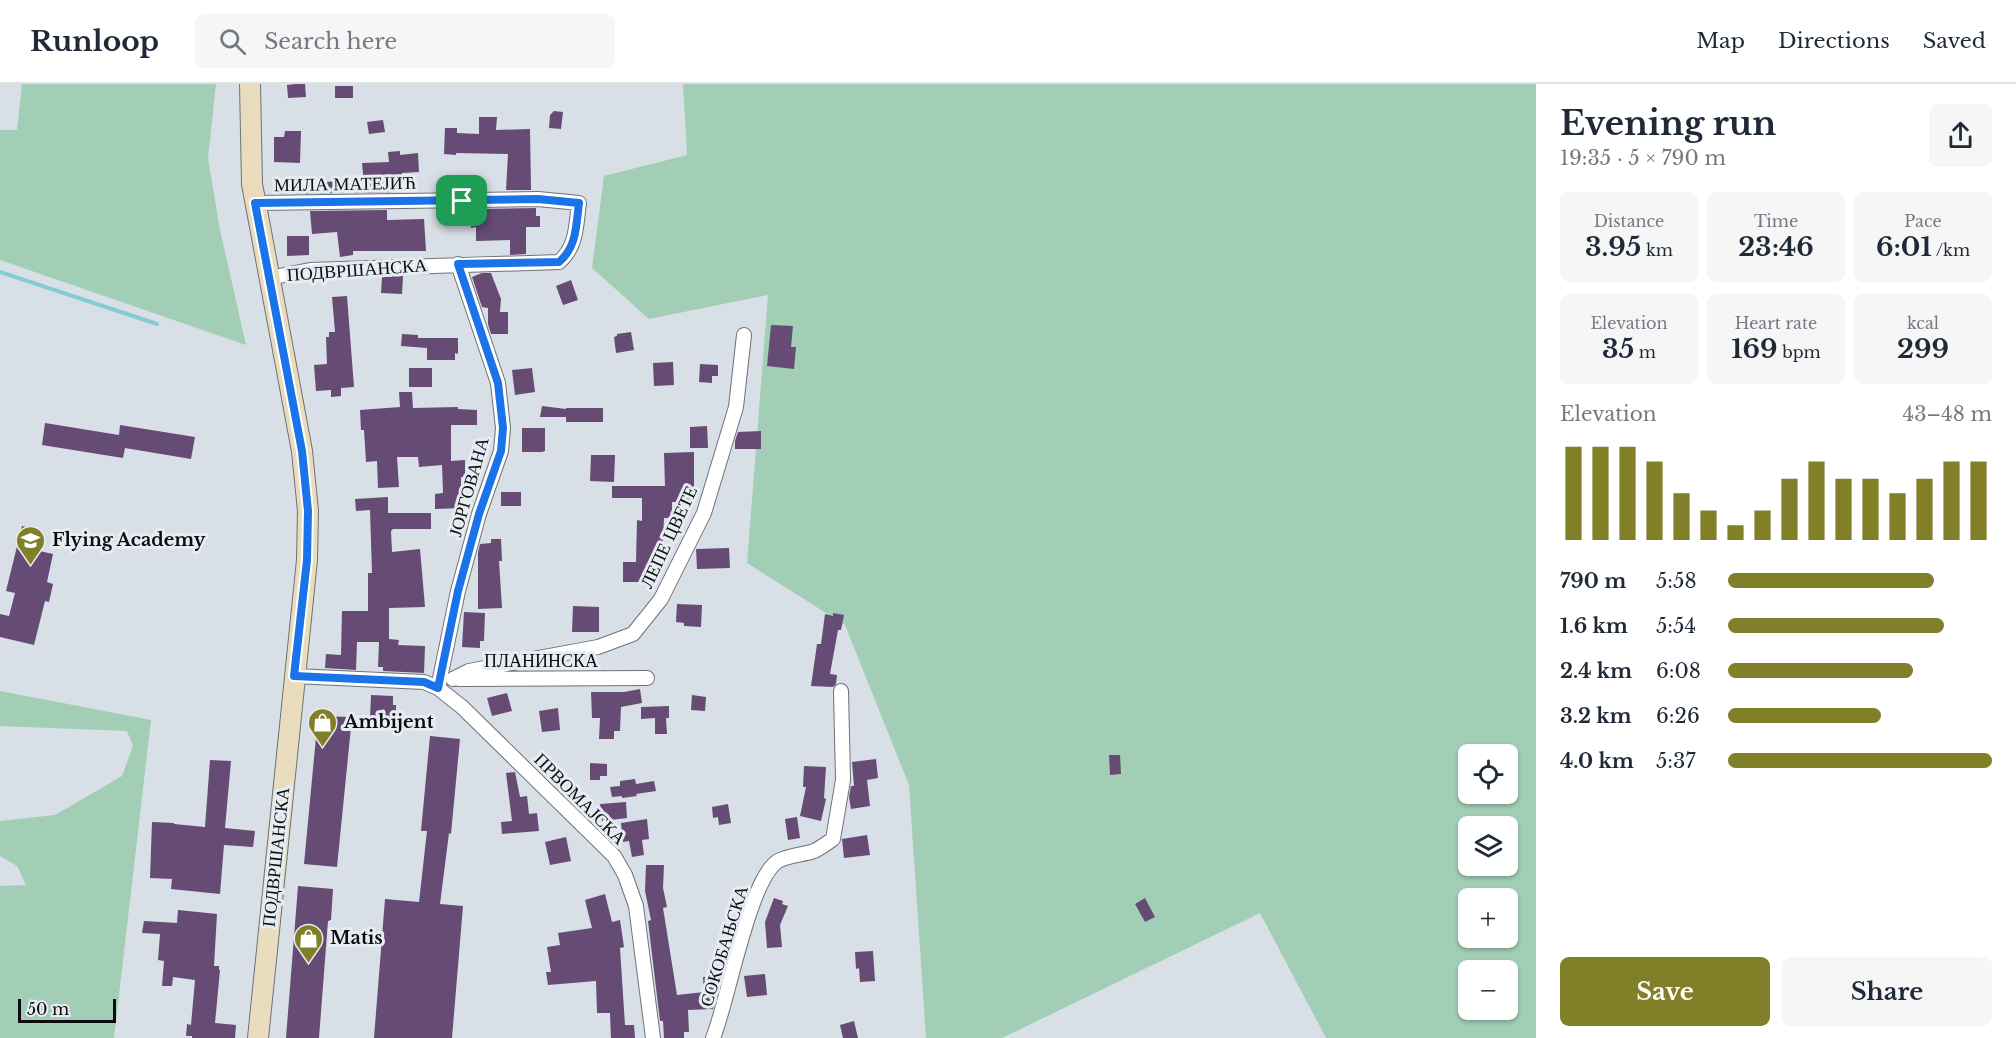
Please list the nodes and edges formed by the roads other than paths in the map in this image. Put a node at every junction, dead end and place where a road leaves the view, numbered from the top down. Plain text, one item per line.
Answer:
1 (250, 84) edge
2 (255, 203) junction
3 (579, 203) joint
4 (458, 264) junction
5 (269, 278) junction
6 (744, 335) dead end
7 (294, 676) junction
8 (647, 678) dead end
9 (453, 679) junction
10 (438, 688) junction
11 (841, 691) dead end
12 (258, 1038) edge
13 (653, 1038) edge
14 (713, 1038) edge

1 - 2 street, ПОДВРШАНСКА
2 - 3 street, МИЛА МАТЕЈИЋ
2 - 5 street, ПОДВРШАНСКА
3 - 4 street, ПОДВРШАНСКА
4 - 5 street, ПОДВРШАНСКА
4 - 10 street, ЈОРГОВАНА
5 - 7 street, ПОДВРШАНСКА
6 - 9 street, ЛЕПЕ ЦВЕТЕ
7 - 10 street
7 - 12 street, ПОДВРШАНСКА
8 - 9 street, ПЛАНИНСКА
9 - 10 street
10 - 13 street, ПРВОМАЈСКА
11 - 14 street, СОКОБАЊСКА

